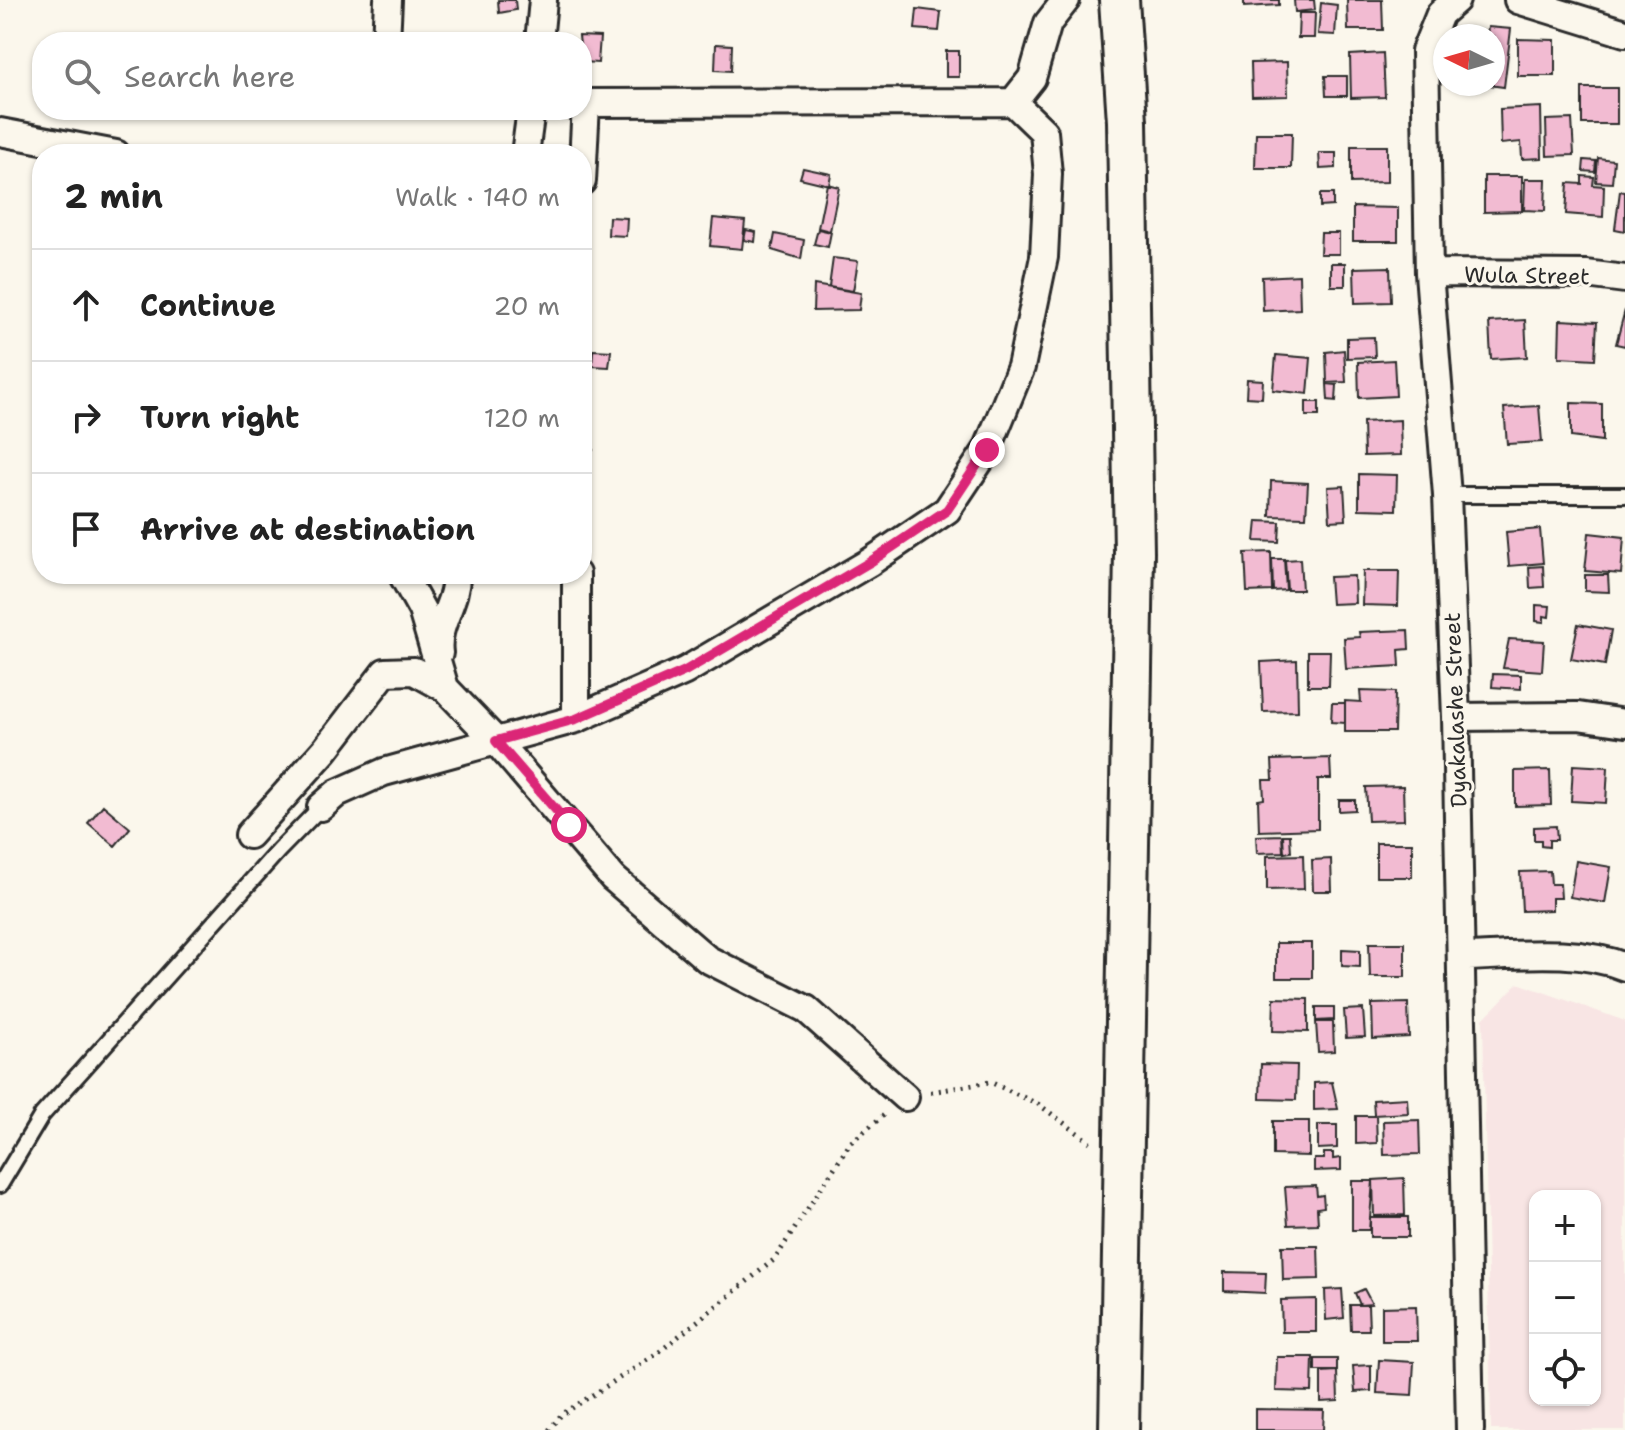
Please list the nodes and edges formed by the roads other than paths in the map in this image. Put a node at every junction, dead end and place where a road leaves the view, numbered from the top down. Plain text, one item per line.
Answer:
1 (388, 0) edge
2 (543, 0) edge
3 (1066, 0) edge
4 (1119, 0) edge
5 (1456, 0) edge
6 (1518, 0) edge
7 (386, 32) edge
8 (540, 32) edge
9 (1625, 33) edge
10 (1013, 102) junction
11 (592, 104) edge
12 (530, 120) edge
13 (584, 120) edge
14 (0, 132) edge
15 (63, 144) edge
16 (526, 144) edge
17 (583, 144) edge
18 (1429, 273) junction
19 (1625, 279) edge
20 (1447, 495) junction
21 (1625, 495) edge
22 (408, 584) edge
23 (456, 584) edge
24 (576, 584) edge
25 (445, 688) junction
26 (1456, 717) junction
27 (576, 719) junction
28 (1625, 723) edge
29 (496, 741) junction
30 (321, 807) joint
31 (249, 835) dead end
32 (1461, 957) junction
33 (1625, 967) edge
34 (905, 1097) road end
35 (0, 1185) edge
36 (1119, 1430) edge
37 (1470, 1430) edge

1 - 7 street
2 - 8 street
3 - 10 street
4 - 36 main road
5 - 18 street, Dyakalashe Street
6 - 9 street
10 - 11 street
10 - 27 street
12 - 16 street
13 - 17 street
14 - 15 street
18 - 19 street, Wula Street
18 - 20 street, Dyakalashe Street
20 - 21 lane
20 - 26 street, Dyakalashe Street
22 - 25 street
23 - 25 street
24 - 27 street
25 - 29 street
25 - 31 street
26 - 28 street
26 - 32 street, Dyakalashe Street
27 - 29 street
29 - 30 street
29 - 34 street
30 - 35 lane
32 - 33 street
32 - 37 street, Dyakalashe Street

